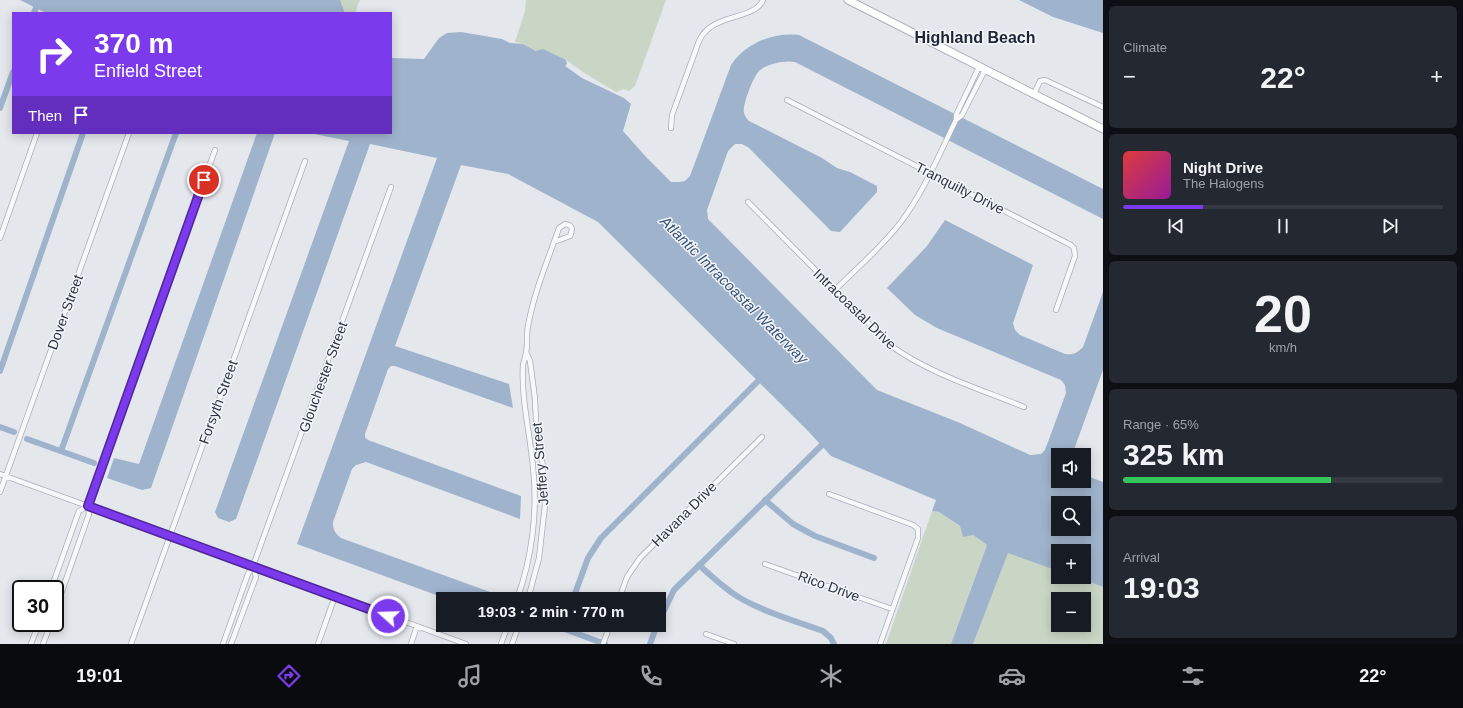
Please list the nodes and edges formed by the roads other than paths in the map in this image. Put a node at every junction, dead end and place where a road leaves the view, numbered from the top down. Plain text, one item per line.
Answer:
1 (763, 0) edge
2 (848, 0) edge
3 (982, 68) junction
4 (1034, 94) junction
5 (787, 100) dead end
6 (1103, 108) edge
7 (956, 120) junction
8 (672, 128) dead end
9 (1103, 129) edge
10 (37, 134) edge
11 (129, 134) edge
12 (215, 150) dead end
13 (305, 161) dead end
14 (931, 173) junction
15 (391, 187) dead end
16 (748, 202) dead end
17 (0, 238) edge
18 (554, 242) junction
19 (835, 290) junction
20 (1056, 310) dead end
21 (526, 352) junction
22 (1024, 407) dead end
23 (762, 437) dead end
24 (0, 474) edge
25 (6, 476) junction
26 (0, 492) edge
27 (829, 494) dead end
28 (88, 506) junction
29 (170, 536) junction
30 (527, 564) junction
31 (765, 564) dead end
32 (253, 566) junction
33 (538, 566) junction
34 (54, 580) edge
35 (64, 585) edge
36 (519, 592) edge
37 (530, 592) edge
38 (622, 592) edge
39 (335, 596) junction
40 (892, 609) junction
41 (417, 626) junction
42 (36, 632) edge
43 (48, 632) edge
44 (505, 632) edge
45 (516, 632) edge
46 (608, 632) edge
47 (706, 634) dead end
48 (604, 642) edge
49 (31, 644) edge
50 (43, 644) edge
51 (131, 644) edge
52 (223, 644) edge
53 (231, 644) edge
54 (318, 644) edge
55 (411, 644) edge
56 (466, 644) edge
57 (501, 644) edge
58 (512, 644) edge
59 (734, 644) edge
60 (880, 644) edge

1 - 8 street
2 - 3 main road
3 - 4 main road
3 - 7 street
3 - 7 street
4 - 6 street
4 - 9 main road
5 - 14 street, Tranquilty Drive
7 - 14 street
10 - 17 street
11 - 25 street, Dover Street
12 - 28 street
13 - 29 street, Forsyth Street
14 - 19 street
14 - 20 street, Tranquilty Drive
15 - 32 street, Glouchester Street
16 - 19 street, Intracoastal Drive
18 - 18 street, Jeffery Street
18 - 21 street, Jeffery Street
19 - 22 street, Intracoastal Drive
21 - 30 street, Jeffery Street
21 - 33 street, Jeffery Street
23 - 38 street, Havana Drive
24 - 25 street
25 - 26 street, Dover Street
25 - 28 street
27 - 40 street
28 - 29 street
28 - 34 street
28 - 35 street
29 - 32 street
29 - 51 street, Forsyth Street
30 - 33 street
30 - 36 street, Jeffery Street
31 - 40 street, Rico Drive
32 - 39 street
32 - 52 street, Glouchester Street
32 - 53 street, Glouchester Street
33 - 37 street, Jeffery Street
39 - 41 street
39 - 54 street
40 - 60 street
41 - 55 street
41 - 56 street
42 - 49 street
43 - 50 street
44 - 57 street
45 - 58 street
46 - 48 street
47 - 59 street

